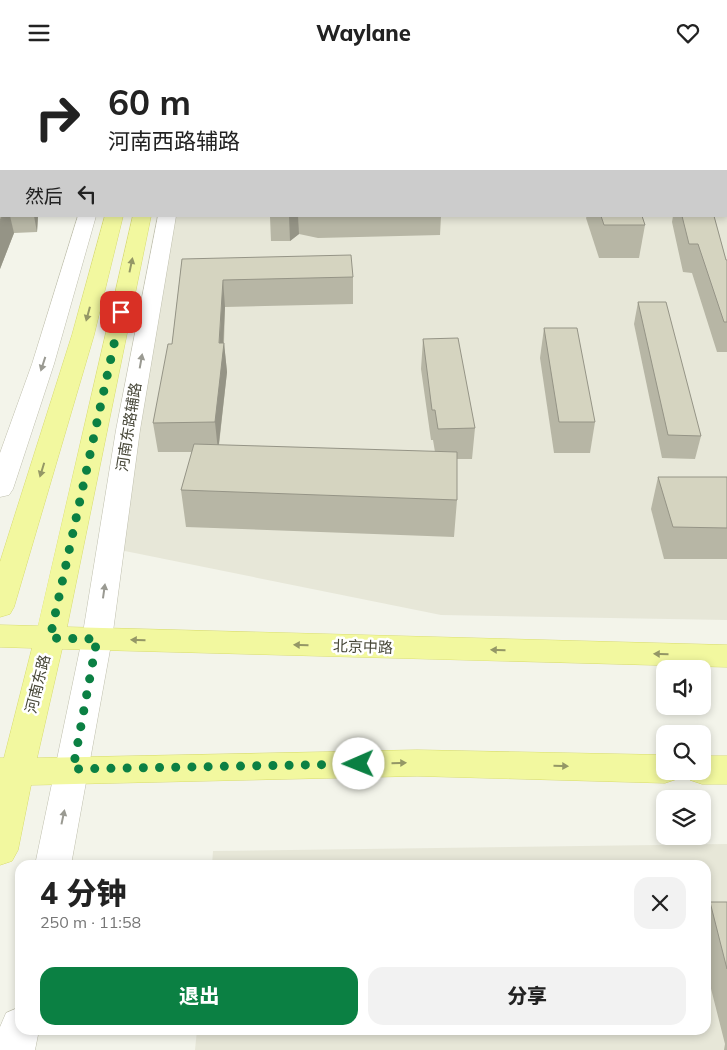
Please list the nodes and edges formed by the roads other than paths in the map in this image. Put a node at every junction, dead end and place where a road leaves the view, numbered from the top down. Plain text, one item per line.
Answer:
1 (87, 217) edge
2 (114, 217) edge
3 (142, 217) edge
4 (167, 217) edge
5 (0, 489) edge
6 (0, 607) edge
7 (0, 636) edge
8 (50, 638) junction
9 (97, 639) junction
10 (727, 656) edge
11 (73, 769) junction
12 (656, 769) edge
13 (711, 770) edge
14 (9, 771) edge
15 (727, 771) edge
16 (0, 850) edge
17 (55, 860) edge
18 (18, 1035) edge
19 (15, 1050) edge

1 -> 5 street
2 -> 6 main road
8 -> 3 main road, 河南东路
9 -> 4 street, 河南东路辅路
7 - 8 main road, 北京中路
8 - 9 main road, 北京中路
8 - 14 main road, 河南东路
10 -> 9 main road, 北京中路
9 - 11 street, 河南东路辅路
11 -> 12 main road
11 - 14 main road
17 -> 11 street, 河南东路辅路
13 - 15 main road
14 - 16 main road, 河南东路
18 - 19 street

